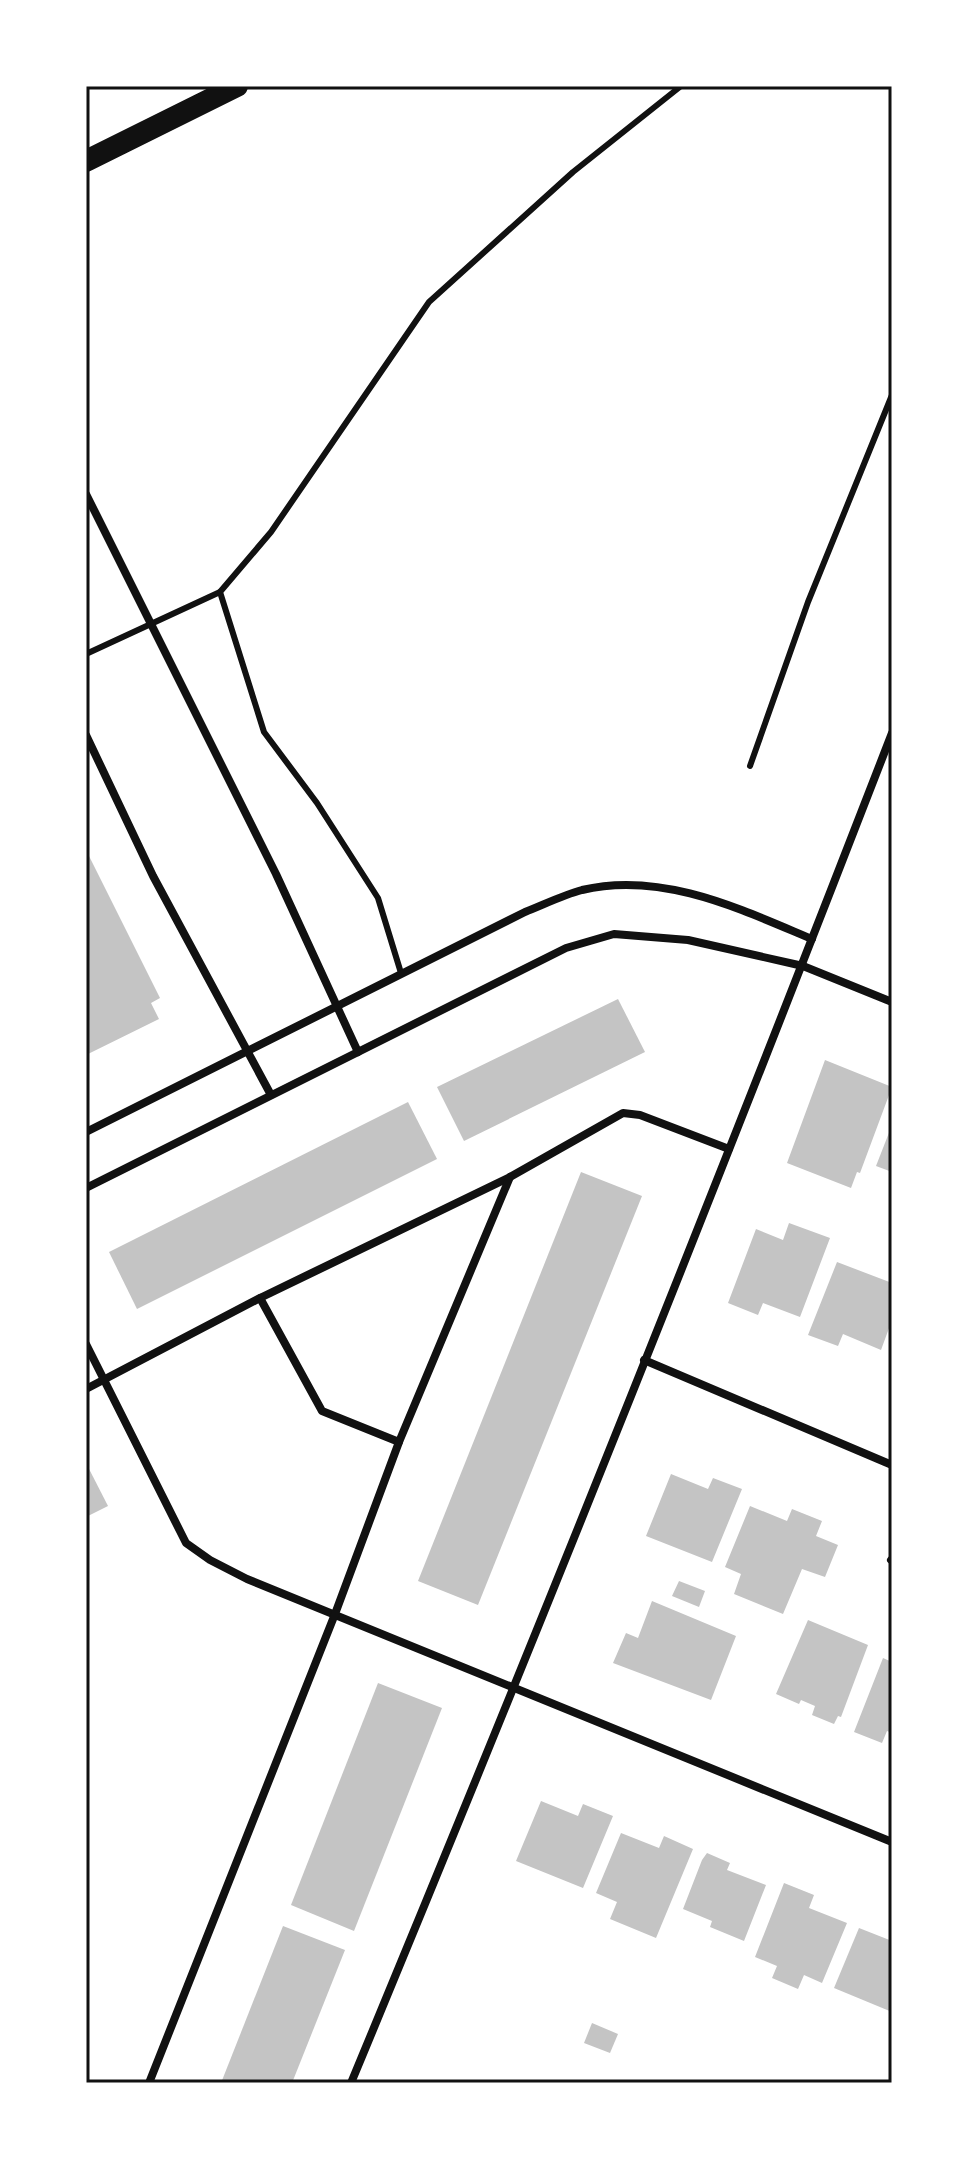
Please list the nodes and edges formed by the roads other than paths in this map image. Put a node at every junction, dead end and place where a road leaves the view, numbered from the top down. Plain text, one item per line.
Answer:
1 (237, 86) edge
2 (681, 86) edge
3 (86, 161) edge
4 (892, 395) edge
5 (86, 494) edge
6 (220, 592) junction
7 (150, 623) junction
8 (86, 654) edge
9 (892, 733) edge
10 (86, 735) edge
11 (750, 766) dead end
12 (812, 939) junction
13 (803, 966) junction
14 (401, 973) junction
15 (892, 1002) edge
16 (338, 1005) junction
17 (249, 1050) junction
18 (358, 1052) junction
19 (271, 1095) junction
20 (86, 1132) edge
21 (729, 1149) junction
22 (510, 1177) junction
23 (86, 1188) edge
24 (260, 1298) junction
25 (86, 1344) edge
26 (644, 1360) junction
27 (103, 1380) junction
28 (86, 1389) edge
29 (399, 1442) junction
30 (892, 1465) edge
31 (335, 1614) junction
32 (515, 1689) junction
33 (892, 1842) edge
34 (149, 2083) edge
35 (351, 2083) edge

1 - 3 highway
2 - 6 lane
4 - 11 lane
5 - 7 street
6 - 7 lane
6 - 14 lane
7 - 8 lane
7 - 16 street
9 - 12 street
10 - 17 street
12 - 13 street
12 - 14 street
13 - 15 street
13 - 18 street
13 - 21 street
14 - 16 street
16 - 17 street
16 - 18 street
17 - 19 street
17 - 20 street
18 - 19 street
19 - 23 street
21 - 22 street
21 - 26 street
22 - 24 street
22 - 29 street
24 - 27 street
24 - 29 street
25 - 27 street
26 - 30 street
26 - 32 street
27 - 28 street
27 - 31 street
29 - 31 street
31 - 32 street
31 - 34 street
32 - 33 street
32 - 35 street

